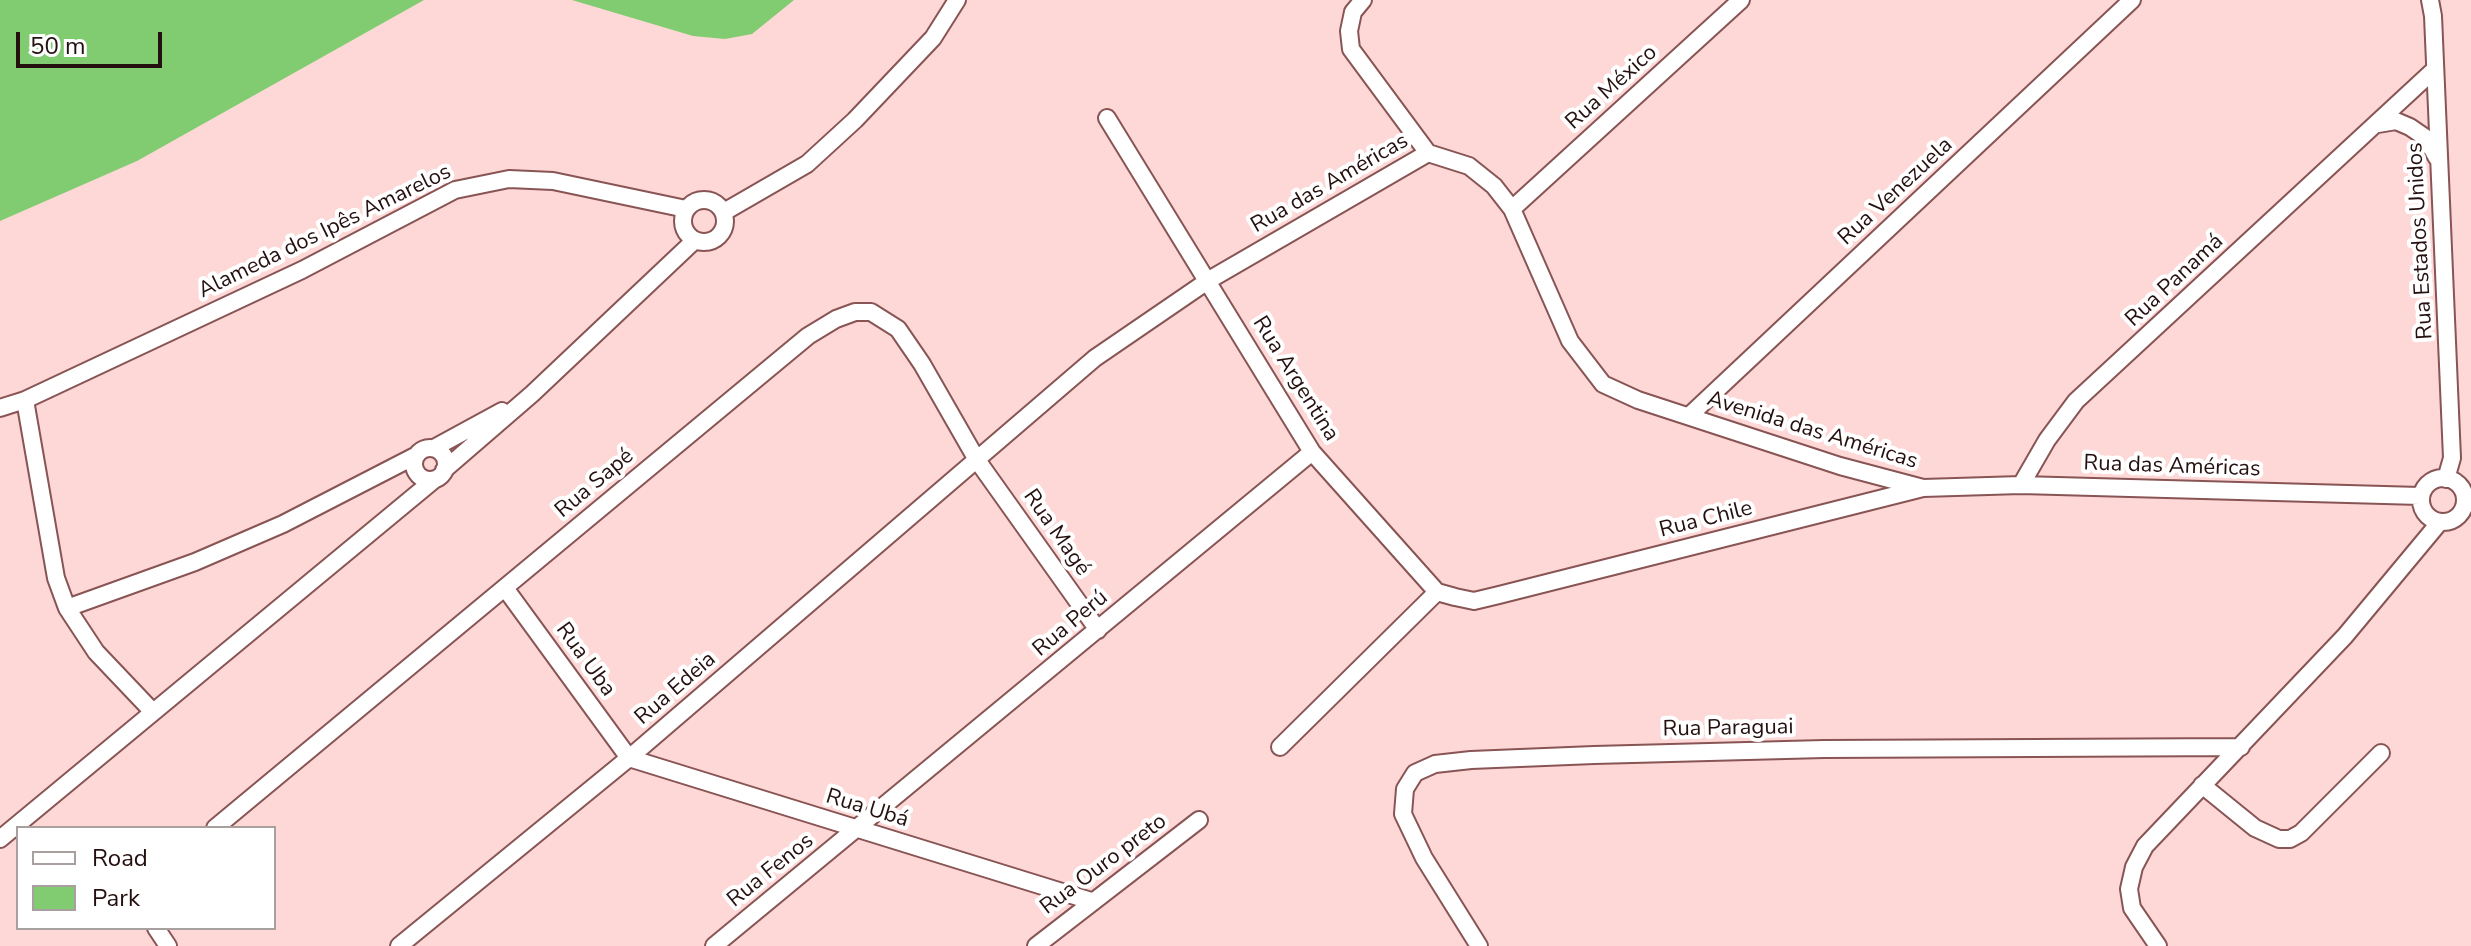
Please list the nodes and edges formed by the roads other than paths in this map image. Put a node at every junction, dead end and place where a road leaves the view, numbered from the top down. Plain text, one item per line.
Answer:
1 (957, 0) edge
2 (1363, 0) edge
3 (1741, 0) edge
4 (2132, 0) edge
5 (2430, 0) edge
6 (2435, 69) junction
7 (1107, 118) dead end
8 (2378, 124) junction
9 (1428, 153) junction
10 (2439, 163) junction
11 (686, 209) junction
12 (1512, 209) junction
13 (724, 212) junction
14 (694, 241) junction
15 (1209, 280) junction
16 (532, 394) junction
17 (25, 400) junction
18 (0, 408) edge
19 (1689, 416) junction
20 (434, 448) junction
21 (1312, 452) junction
22 (417, 455) junction
23 (977, 460) junction
24 (440, 475) junction
25 (2446, 479) junction
26 (2021, 485) junction
27 (1923, 488) junction
28 (2468, 495) edge
29 (2420, 496) junction
30 (2439, 523) junction
31 (505, 588) junction
32 (1437, 592) junction
33 (67, 608) junction
34 (1098, 630) junction
35 (153, 712) junction
36 (1280, 747) dead end
37 (2241, 747) junction
38 (2381, 753) dead end
39 (629, 758) junction
40 (2202, 785) junction
41 (1199, 820) dead end
42 (217, 826) edge
43 (856, 830) junction
44 (0, 839) edge
45 (1091, 901) junction
46 (2150, 944) edge
47 (399, 946) edge
48 (714, 946) edge
49 (1036, 946) edge
50 (1479, 946) edge

1 - 13 street
2 - 9 street
3 - 12 street, Rua México
4 - 19 street, Rua Venezuela
5 - 6 street, Rua Estados Unidos
6 - 8 street, Rua Panamá
6 - 10 street, Rua Estados Unidos
7 - 15 street, Rua Argentina
8 - 10 street
8 - 26 street, Rua Panamá
9 - 12 street, Rua das Américas
9 - 15 street, Rua das Américas
10 - 25 street, Rua Estados Unidos
11 - 13 street, Alameda dos Ipês Amarelos
11 - 14 street
11 - 17 street, Alameda dos Ipês Amarelos
12 - 19 street, Rua das Américas
13 - 14 street
14 - 16 street
15 - 21 street, Rua Argentina
15 - 23 street, Rua das Américas
16 - 20 street
16 - 24 street
17 - 18 street, Alameda dos Ipês Amarelos
17 - 33 street
19 - 27 street, Avenida das Américas
20 - 22 street
20 - 24 street
21 - 32 street, Rua Argentina
21 - 34 street, Rua Perú
22 - 24 street
22 - 33 street
23 - 31 street, Rua Sapé
23 - 34 street, Rua Magé
23 - 39 street, Rua Edeia
24 - 35 street
25 - 28 street
25 - 29 street
26 - 27 street, Rua das Américas
26 - 29 street, Rua das Américas
27 - 32 street, Rua Chile
28 - 30 street
29 - 30 street
30 - 37 street
31 - 39 street, Rua Uba
31 - 42 street, Rua Sapé
32 - 36 street
33 - 35 street
34 - 43 street, Rua Perú
35 - 44 street
37 - 40 street
37 - 50 street, Rua Paraguai
38 - 40 street
39 - 43 street, Rua Ubá
39 - 47 street, Rua Edeia
40 - 46 street
41 - 45 street, Rua Ouro preto
43 - 45 street, Rua Ubá
43 - 48 street, Rua Fenos
45 - 49 street, Rua Ouro preto

